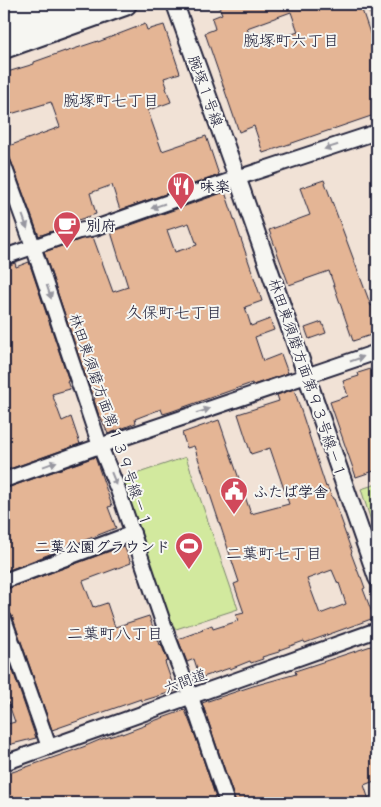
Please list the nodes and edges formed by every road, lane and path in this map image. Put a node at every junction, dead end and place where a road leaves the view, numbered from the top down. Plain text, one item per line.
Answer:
1 (33, 4) edge
2 (86, 4) edge
3 (125, 4) edge
4 (175, 4) edge
5 (4, 14) edge
6 (4, 32) edge
7 (4, 47) edge
8 (377, 132) edge
9 (4, 166) edge
10 (238, 178) junction
11 (33, 246) junction
12 (4, 257) edge
13 (377, 352) edge
14 (307, 376) junction
15 (100, 446) junction
16 (4, 480) edge
17 (133, 533) junction
18 (377, 578) edge
19 (4, 581) edge
20 (4, 619) edge
21 (377, 630) edge
22 (191, 697) junction
23 (49, 747) junction
24 (4, 763) edge
25 (226, 803) edge

1 - 5 highway
2 - 6 highway
3 - 7 highway
4 - 10 street, 腕塚１号線
8 -> 10 street
9 -> 11 street, 林田東須磨方面第１３９号線－１
10 -> 11 street
10 - 14 street, 林田東須磨方面第９３号線－１
11 - 12 street
11 -> 15 street, 林田東須磨方面第１３９号線－１
14 -> 13 street
15 -> 14 street
14 - 18 street, 林田東須磨方面第９３号線－１
16 -> 15 street
15 -> 17 street, 林田東須磨方面第１３９号線－１
17 - 19 street
17 - 22 street, 林田東須磨方面第１３９号線－１
20 - 23 street
21 - 22 street, 六間道
22 - 23 street, 六間道
22 - 25 street, 林田東須磨方面第１３９号線－１
23 - 24 street, 六間道

